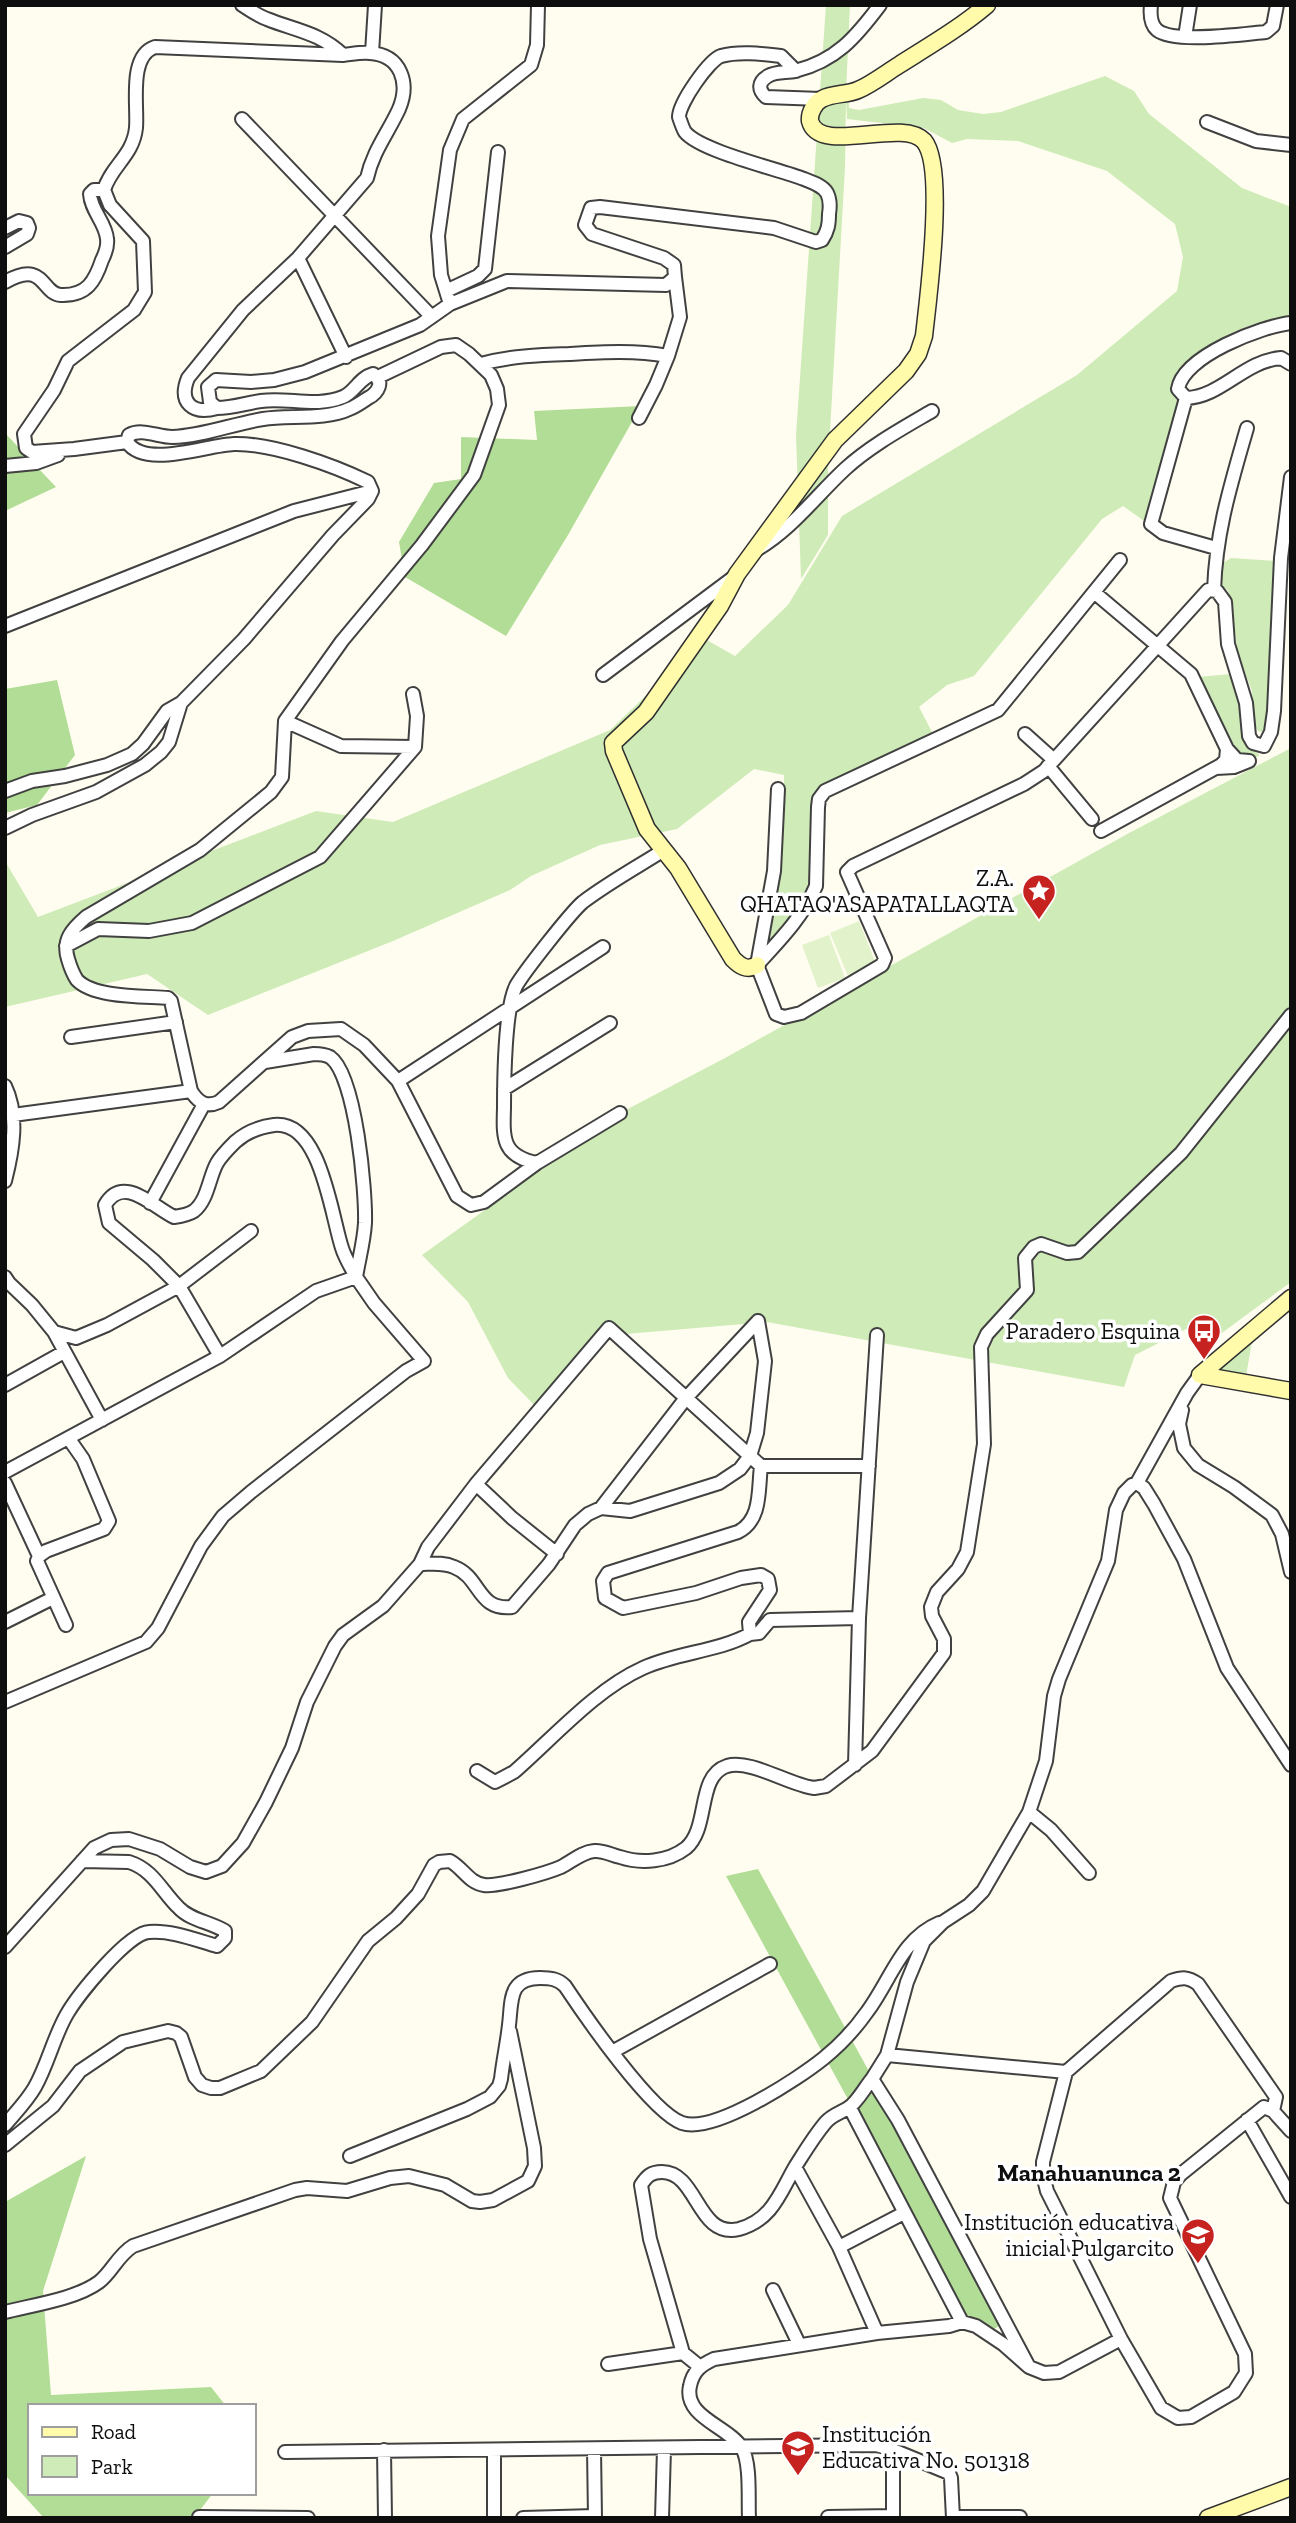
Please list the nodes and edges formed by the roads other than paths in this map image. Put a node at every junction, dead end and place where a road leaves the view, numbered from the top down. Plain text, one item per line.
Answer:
1 (242, 5) edge
2 (375, 5) edge
3 (538, 5) edge
4 (880, 5) edge
5 (987, 5) edge
6 (1151, 5) edge
7 (1190, 5) edge
8 (1277, 5) edge
9 (1185, 37) junction
10 (372, 52) junction
11 (343, 55) junction
12 (796, 71) junction
13 (821, 99) junction
14 (242, 119) dead end
15 (1207, 122) dead end
16 (1291, 145) edge
17 (498, 152) dead end
18 (104, 190) junction
19 (333, 216) junction
20 (5, 228) edge
21 (5, 247) edge
22 (298, 258) junction
23 (675, 277) junction
24 (5, 282) edge
25 (446, 290) junction
26 (450, 304) junction
27 (431, 316) junction
28 (1291, 323) edge
29 (668, 356) junction
30 (346, 357) junction
31 (481, 364) junction
32 (1291, 364) edge
33 (378, 377) junction
34 (1186, 398) junction
35 (217, 408) junction
36 (932, 411) dead end
37 (639, 418) dead end
38 (1247, 428) dead end
39 (127, 442) junction
40 (74, 449) junction
41 (5, 466) edge
42 (1291, 477) edge
43 (372, 492) junction
44 (1216, 548) junction
45 (753, 552) junction
46 (1120, 560) dead end
47 (737, 574) junction
48 (1214, 590) junction
49 (1095, 593) junction
50 (5, 626) edge
51 (1158, 645) junction
52 (603, 675) dead end
53 (413, 694) dead end
54 (181, 703) junction
55 (285, 721) junction
56 (1026, 734) dead end
57 (415, 747) junction
58 (1227, 749) junction
59 (1051, 763) junction
60 (1216, 768) junction
61 (778, 789) dead end
62 (5, 791) edge
63 (1092, 818) dead end
64 (5, 828) edge
65 (1101, 831) dead end
66 (664, 850) junction
67 (66, 946) junction
68 (603, 947) dead end
69 (757, 965) junction
70 (510, 1010) junction
71 (1291, 1015) edge
72 (176, 1022) junction
73 (610, 1023) dead end
74 (71, 1037) dead end
75 (264, 1062) junction
76 (398, 1081) junction
77 (5, 1086) edge
78 (504, 1089) junction
79 (191, 1091) junction
80 (204, 1104) junction
81 (620, 1113) dead end
82 (13, 1115) junction
83 (8, 1153) edge
84 (537, 1163) junction
85 (5, 1181) edge
86 (150, 1203) junction
87 (251, 1231) dead end
88 (356, 1277) junction
89 (6, 1282) edge
90 (179, 1286) junction
91 (1291, 1298) edge
92 (1283, 1314) edge
93 (54, 1332) junction
94 (877, 1335) dead end
95 (64, 1352) junction
96 (220, 1356) junction
97 (1200, 1375) junction
98 (5, 1385) edge
99 (1291, 1391) edge
100 (1187, 1393) junction
101 (686, 1398) junction
102 (102, 1420) junction
103 (69, 1439) junction
104 (750, 1456) junction
105 (761, 1466) junction
106 (869, 1466) junction
107 (5, 1472) edge
108 (5, 1483) edge
109 (1137, 1483) junction
110 (476, 1484) junction
111 (601, 1508) junction
112 (557, 1554) junction
113 (39, 1556) junction
114 (420, 1564) junction
115 (1291, 1572) edge
116 (53, 1598) junction
117 (859, 1618) junction
118 (5, 1622) edge
119 (66, 1625) dead end
120 (750, 1634) junction
121 (5, 1702) edge
122 (855, 1765) junction
123 (1291, 1765) edge
124 (477, 1771) dead end
125 (1029, 1812) junction
126 (82, 1861) junction
127 (1089, 1873) dead end
128 (943, 1922) junction
129 (5, 1947) edge
130 (770, 1964) dead end
131 (509, 2024) junction
132 (612, 2052) junction
133 (887, 2055) junction
134 (1066, 2072) junction
135 (872, 2079) junction
136 (850, 2108) junction
137 (1273, 2111) junction
138 (1247, 2120) junction
139 (5, 2125) edge
140 (1291, 2131) edge
141 (5, 2145) edge
142 (350, 2157) dead end
143 (795, 2167) junction
144 (1291, 2197) edge
145 (904, 2213) junction
146 (839, 2246) junction
147 (773, 2290) dead end
148 (5, 2312) edge
149 (962, 2322) junction
150 (877, 2333) junction
151 (1121, 2339) junction
152 (799, 2344) junction
153 (683, 2353) junction
154 (608, 2364) dead end
155 (699, 2366) junction
156 (1029, 2367) junction
157 (741, 2447) junction
158 (594, 2449) junction
159 (664, 2449) junction
160 (384, 2450) junction
161 (494, 2450) junction
162 (893, 2450) junction
163 (285, 2452) dead end
164 (1291, 2487) edge
165 (199, 2517) edge
166 (595, 2517) edge
167 (828, 2517) edge
168 (893, 2517) edge
169 (953, 2517) edge
170 (1020, 2517) edge
171 (308, 2518) edge
172 (385, 2518) edge
173 (494, 2518) edge
174 (523, 2518) edge
175 (662, 2518) edge
176 (749, 2518) edge
177 (1208, 2518) edge

1 - 11 street
2 - 10 street
3 - 25 street
4 - 12 street
5 - 13 street
6 - 9 street
7 - 9 street
8 - 9 street
10 - 11 street
10 - 19 street
11 - 18 street
12 - 13 street
12 - 23 street
13 - 45 street
14 - 19 street
15 - 16 street
17 - 25 street
18 - 24 street
18 - 40 street
19 - 22 street
19 - 27 street
20 - 21 street
22 - 30 street
22 - 35 street
23 - 26 street
23 - 29 street
25 - 26 street
26 - 27 street
27 - 30 street
28 - 34 street
29 - 31 street
29 - 37 street
30 - 35 street
31 - 33 street
31 - 55 street
32 - 34 street
33 - 35 street
33 - 39 street
34 - 44 street
36 - 45 street
38 - 44 street
39 - 40 street
39 - 43 street
40 - 41 street
42 - 48 street
43 - 50 street
43 - 54 street
44 - 48 street
45 - 47 street
46 - 49 street
47 - 52 street
47 - 66 street
48 - 51 street
49 - 51 street
49 - 69 street
51 - 58 street
51 - 59 street
53 - 57 street
54 - 62 street
54 - 64 street
55 - 57 street
55 - 67 street
56 - 59 street
57 - 67 street
58 - 60 street
58 - 60 street
59 - 63 street
59 - 69 street
60 - 65 street
61 - 69 street
66 - 69 street
66 - 70 street
67 - 72 street
68 - 70 street
70 - 76 street
70 - 78 street
71 - 122 street
72 - 74 street
72 - 79 street
73 - 78 street
75 - 76 street
75 - 80 street
75 - 88 street
76 - 84 street
77 - 82 street
78 - 84 street
79 - 80 street
79 - 82 street
80 - 86 street
81 - 84 street
82 - 83 street
83 - 85 street
86 - 88 street
86 - 90 street
87 - 90 street
88 - 96 street
88 - 121 street
89 - 93 street
90 - 93 street
90 - 96 street
91 - 92 street
92 - 97 street
93 - 95 street
94 - 106 street
95 - 98 street
95 - 102 street
96 - 102 street
97 - 99 street
97 - 100 street
100 - 109 street
100 - 115 street
101 - 104 street
101 - 104 street
101 - 110 street
101 - 111 street
102 - 103 street
103 - 107 street
103 - 113 street
104 - 105 street
104 - 111 street
105 - 106 street
105 - 120 street
106 - 117 street
108 - 113 street
109 - 123 street
109 - 125 street
110 - 112 street
110 - 114 street
111 - 112 street
112 - 114 street
113 - 116 street
114 - 126 street
116 - 118 street
116 - 119 street
117 - 120 street
117 - 122 street
120 - 124 street
122 - 141 street
125 - 127 street
125 - 128 street
126 - 129 street
126 - 139 street
128 - 132 street
128 - 133 street
130 - 132 street
131 - 132 street
131 - 142 street
131 - 148 street
133 - 134 street
133 - 135 street
134 - 137 street
134 - 151 street
135 - 136 street
135 - 156 street
136 - 143 street
136 - 145 street
137 - 138 street
137 - 140 street
138 - 144 street
138 - 151 street
143 - 146 street
143 - 153 street
145 - 146 street
145 - 149 street
146 - 150 street
147 - 152 street
149 - 150 street
149 - 156 street
150 - 152 street
151 - 156 street
152 - 155 street
153 - 154 street
153 - 155 street
155 - 157 street
157 - 159 street
157 - 162 street
157 - 176 street
158 - 159 street
158 - 161 street
158 - 166 street
159 - 175 street
160 - 161 street
160 - 163 street
160 - 172 street
161 - 173 street
162 - 168 street
162 - 169 street
164 - 177 street
165 - 171 street
166 - 174 street
167 - 168 street
169 - 170 street

